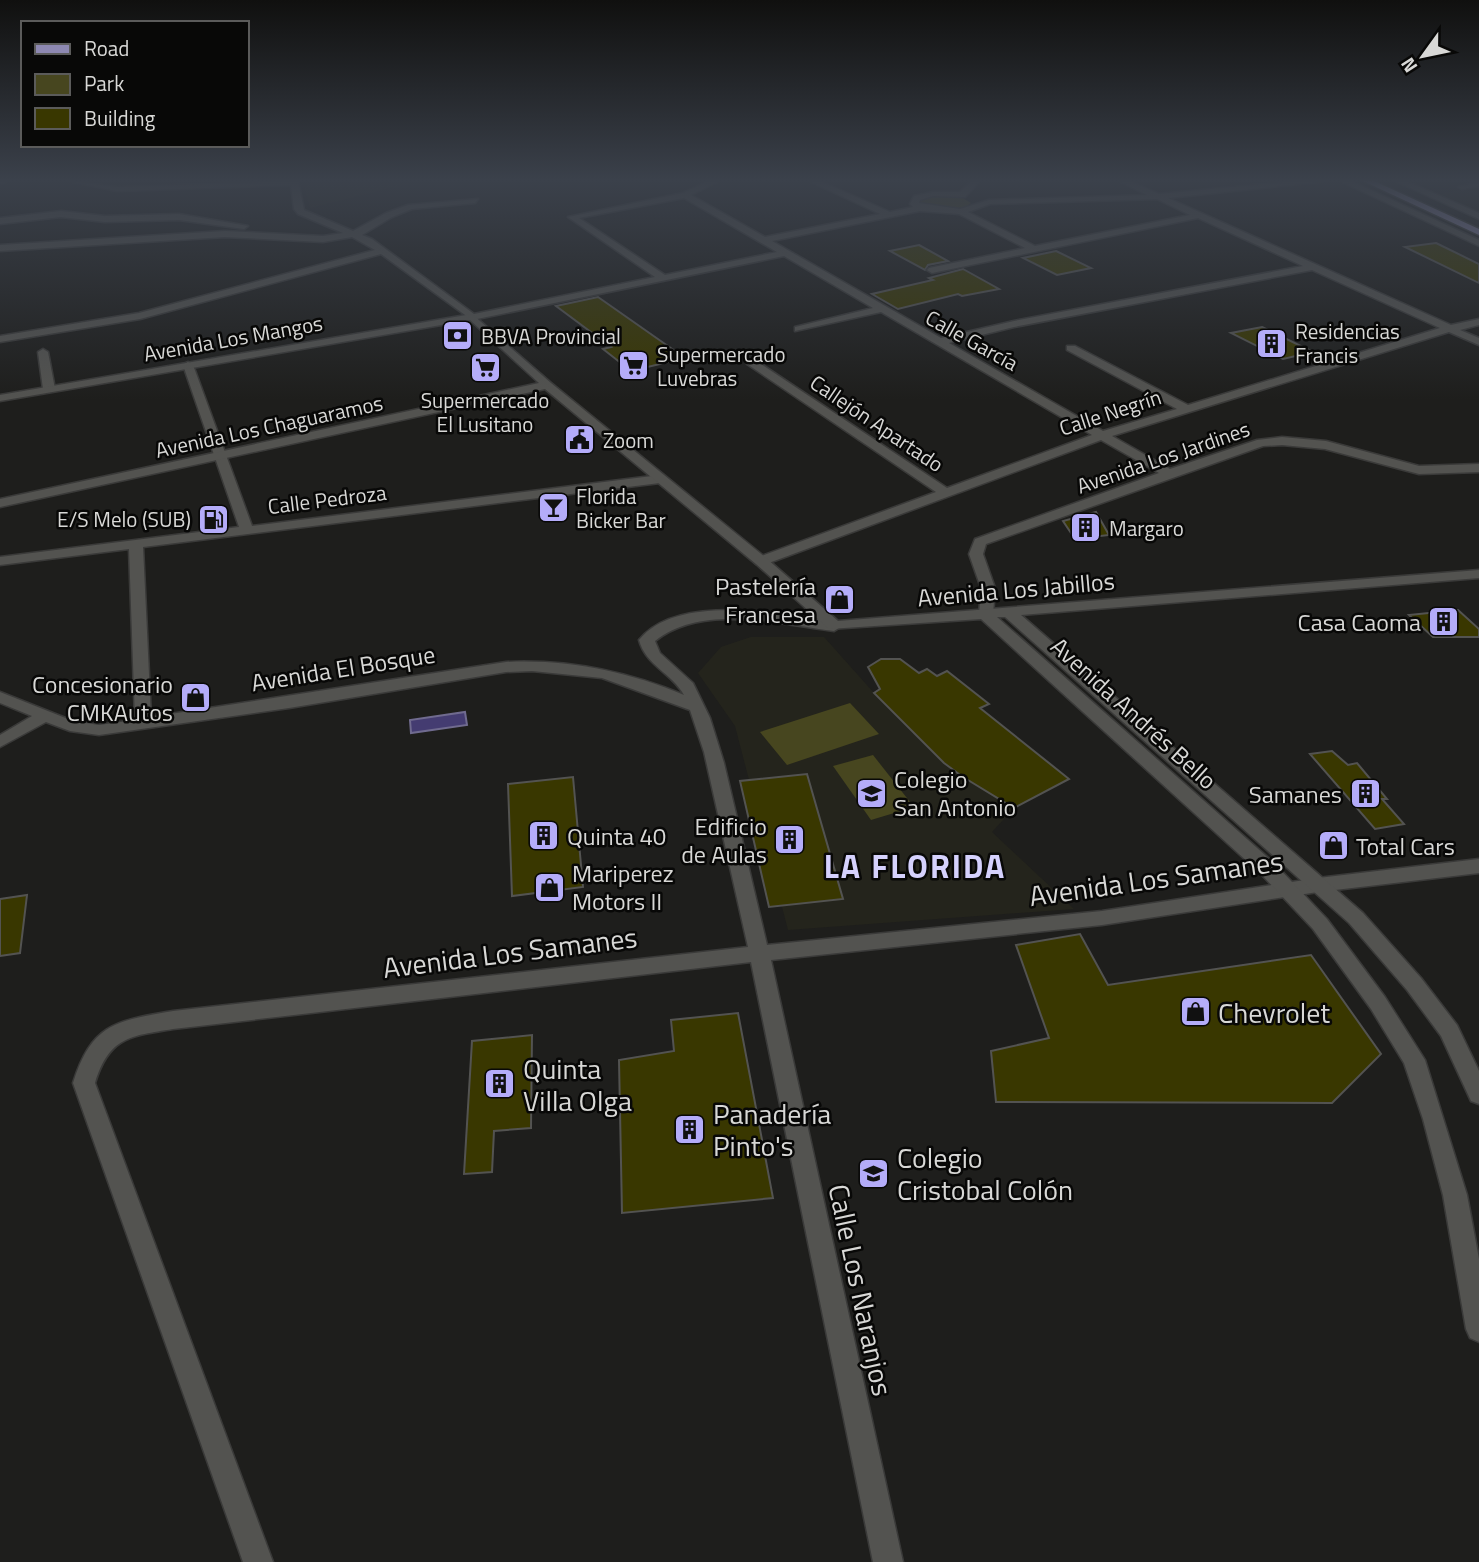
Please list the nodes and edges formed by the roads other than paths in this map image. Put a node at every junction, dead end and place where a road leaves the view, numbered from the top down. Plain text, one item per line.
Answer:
1 (371, 254) edge
2 (386, 254) edge
3 (628, 254) edge
4 (782, 254) edge
5 (787, 254) edge
6 (1009, 254) edge
7 (1285, 254) edge
8 (1313, 267) junction
9 (932, 270) dead end
10 (663, 278) junction
11 (880, 309) junction
12 (472, 317) junction
13 (1479, 323) edge
14 (799, 329) dead end
15 (1449, 329) junction
16 (0, 339) edge
17 (938, 342) junction
18 (1479, 342) edge
19 (1071, 348) dead end
20 (43, 352) dead end
21 (751, 362) dead end
22 (188, 365) junction
23 (547, 385) junction
24 (49, 389) junction
25 (0, 398) edge
26 (1186, 409) junction
27 (1103, 435) junction
28 (221, 457) junction
29 (1479, 468) edge
30 (1169, 474) junction
31 (660, 479) junction
32 (946, 493) junction
33 (0, 503) edge
34 (247, 531) junction
35 (136, 545) junction
36 (0, 561) edge
37 (761, 561) junction
38 (1479, 574) edge
39 (1008, 612) junction
40 (986, 615) junction
41 (835, 626) junction
42 (0, 697) edge
43 (695, 706) junction
44 (44, 716) junction
45 (143, 724) junction
46 (0, 742) edge
47 (1479, 866) edge
48 (1318, 885) junction
49 (1288, 890) junction
50 (761, 953) junction
51 (1479, 1094) edge
52 (1479, 1329) edge
53 (258, 1562) edge
54 (888, 1562) edge

1 - 16 street
2 - 12 street
3 - 10 street
4 - 10 street, Avenida Los Mangos
5 - 11 street, Calle García
6 - 9 street
7 - 8 street
8 - 15 street
8 - 17 street
10 - 12 street, Avenida Los Mangos
11 - 14 street
11 - 17 street, Calle García
12 - 22 street, Avenida Los Mangos
12 - 23 street
13 - 15 street, Calle Negrín
15 - 18 street
15 - 26 street, Calle Negrín
17 - 27 street, Calle García
19 - 26 street
20 - 24 street
21 - 32 street, Callejón Apartado
22 - 24 street, Avenida Los Mangos
22 - 28 street
23 - 28 street, Avenida Los Chaguaramos
23 - 31 street
24 - 25 street, Avenida Los Mangos
26 - 27 street, Calle Negrín
27 - 30 street, Calle García
27 - 32 street, Calle Negrín
28 - 33 street, Avenida Los Chaguaramos
28 - 34 street
29 - 30 street, Avenida Los Jardines
30 - 40 street, Avenida Los Jardines
31 - 34 street, Calle Pedroza
31 - 37 street
32 - 37 street, Calle Negrín
34 - 35 street, Calle Pedroza
35 - 36 street, Calle Pedroza
35 - 45 street
37 - 41 street
38 - 39 street, Avenida Los Jabillos
39 - 40 street, Avenida Los Jabillos
39 - 48 street, Avenida Andrés Bello
40 - 41 street, Avenida Los Jabillos
40 - 49 street, Avenida Andrés Bello
41 - 43 street, Avenida Los Jabillos
42 - 44 street, Avenida El Bosque
43 - 45 street, Avenida El Bosque
43 - 50 street, Calle Los Naranjos
44 - 45 street, Avenida El Bosque
44 - 46 street
47 - 48 street, Avenida Los Samanes
48 - 49 street, Avenida Los Samanes
48 - 51 street, Avenida Andrés Bello
49 - 50 street, Avenida Los Samanes
49 - 52 street, Avenida Andrés Bello
50 - 53 street, Avenida Los Samanes
50 - 54 street, Calle Los Naranjos

